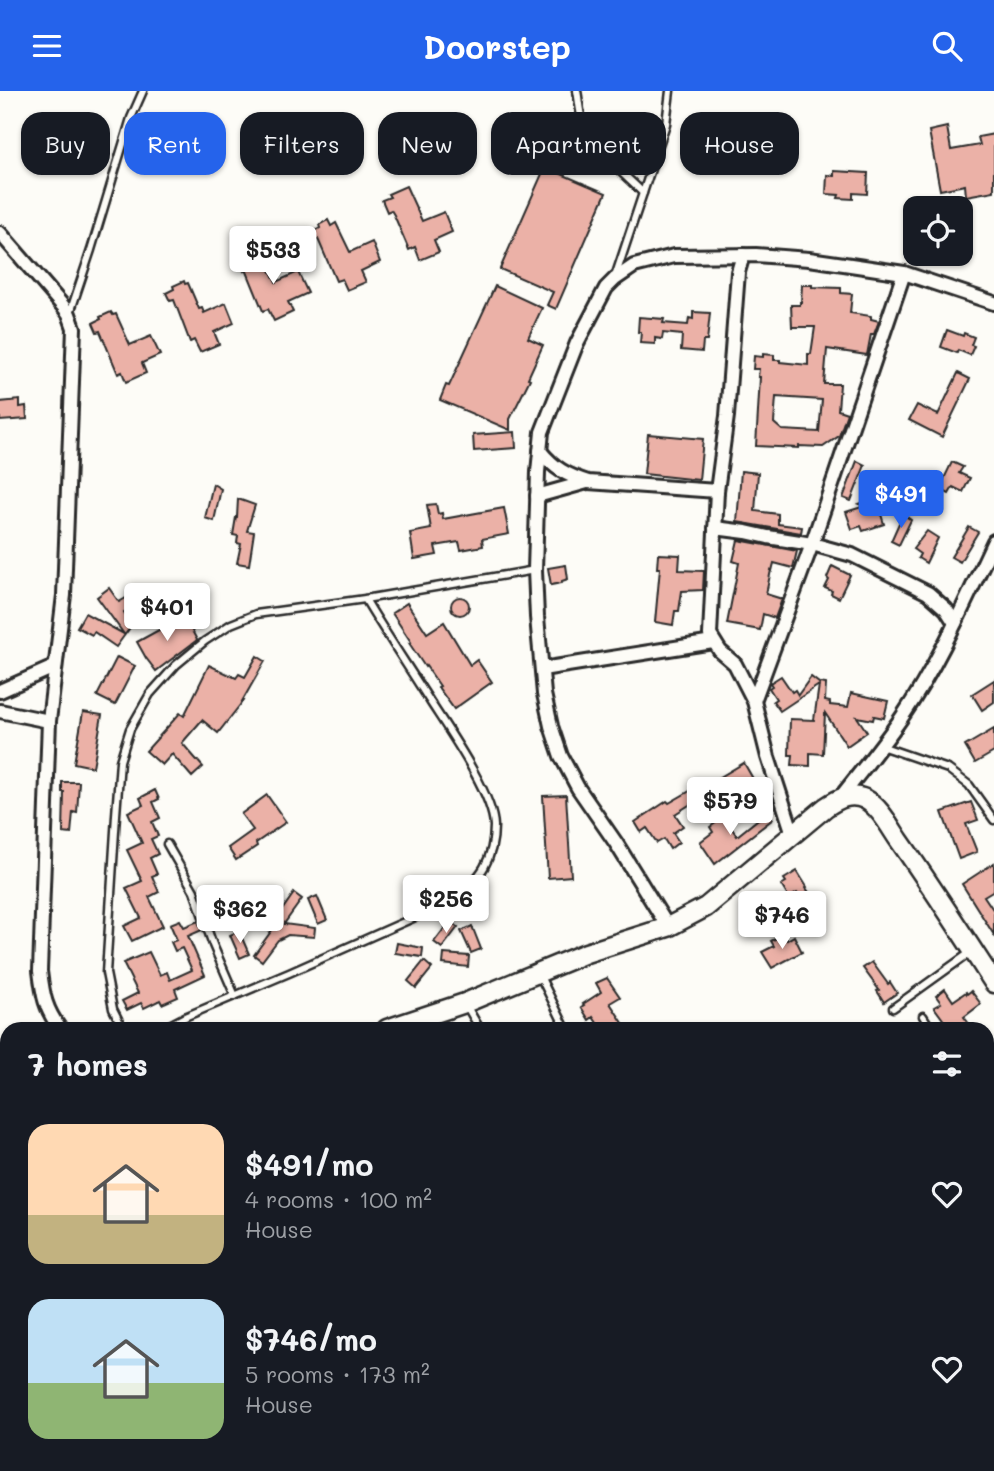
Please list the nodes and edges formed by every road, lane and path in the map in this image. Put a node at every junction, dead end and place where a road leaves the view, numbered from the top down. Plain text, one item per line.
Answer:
1 (143, 91) edge
2 (577, 91) edge
3 (670, 91) edge
4 (643, 193) junction
5 (0, 233) edge
6 (743, 255) junction
7 (904, 274) junction
8 (615, 279) junction
9 (994, 303) edge
10 (69, 314) junction
11 (540, 451) junction
12 (588, 482) junction
13 (717, 491) junction
14 (537, 496) junction
15 (715, 528) junction
16 (994, 541) edge
17 (812, 544) junction
18 (535, 570) junction
19 (365, 599) junction
20 (955, 623) junction
21 (713, 642) junction
22 (54, 667) junction
23 (542, 669) junction
24 (0, 691) edge
25 (754, 701) junction
26 (0, 711) edge
27 (49, 721) junction
28 (881, 746) junction
29 (840, 798) junction
30 (994, 820) edge
31 (793, 834) junction
32 (167, 844) dead end
33 (668, 927) junction
34 (973, 951) junction
35 (538, 972) junction
36 (994, 983) edge
37 (235, 996) junction
38 (465, 1003) junction
39 (893, 1008) dead end
40 (923, 1016) dead end
41 (54, 1022) edge
42 (120, 1022) edge
43 (175, 1022) edge
44 (408, 1022) edge
45 (476, 1022) edge
46 (563, 1022) edge
47 (927, 1022) edge

1 - 10 lane
2 - 4 lane
3 - 4 lane
4 - 8 lane
5 - 10 street
6 - 7 street
6 - 8 street
6 - 13 street
7 - 9 street
7 - 17 street
8 - 11 street
10 - 22 street
11 - 12 street
11 - 14 street
12 - 13 street
12 - 14 street
13 - 15 street
14 - 18 street
15 - 17 street
15 - 21 street
16 - 20 street
17 - 20 street
17 - 25 street
18 - 19 lane
18 - 23 street
19 - 37 lane
19 - 42 lane
20 - 28 street
21 - 23 street
21 - 25 street
22 - 24 street
22 - 27 street
23 - 33 street
25 - 31 street
26 - 27 street
27 - 41 street
28 - 29 street
28 - 30 lane
29 - 31 street
29 - 34 street
31 - 33 street
32 - 37 lane
33 - 35 street
34 - 36 street
34 - 39 lane
35 - 38 street
35 - 46 lane
37 - 43 lane
38 - 44 street
38 - 45 lane
40 - 47 lane

